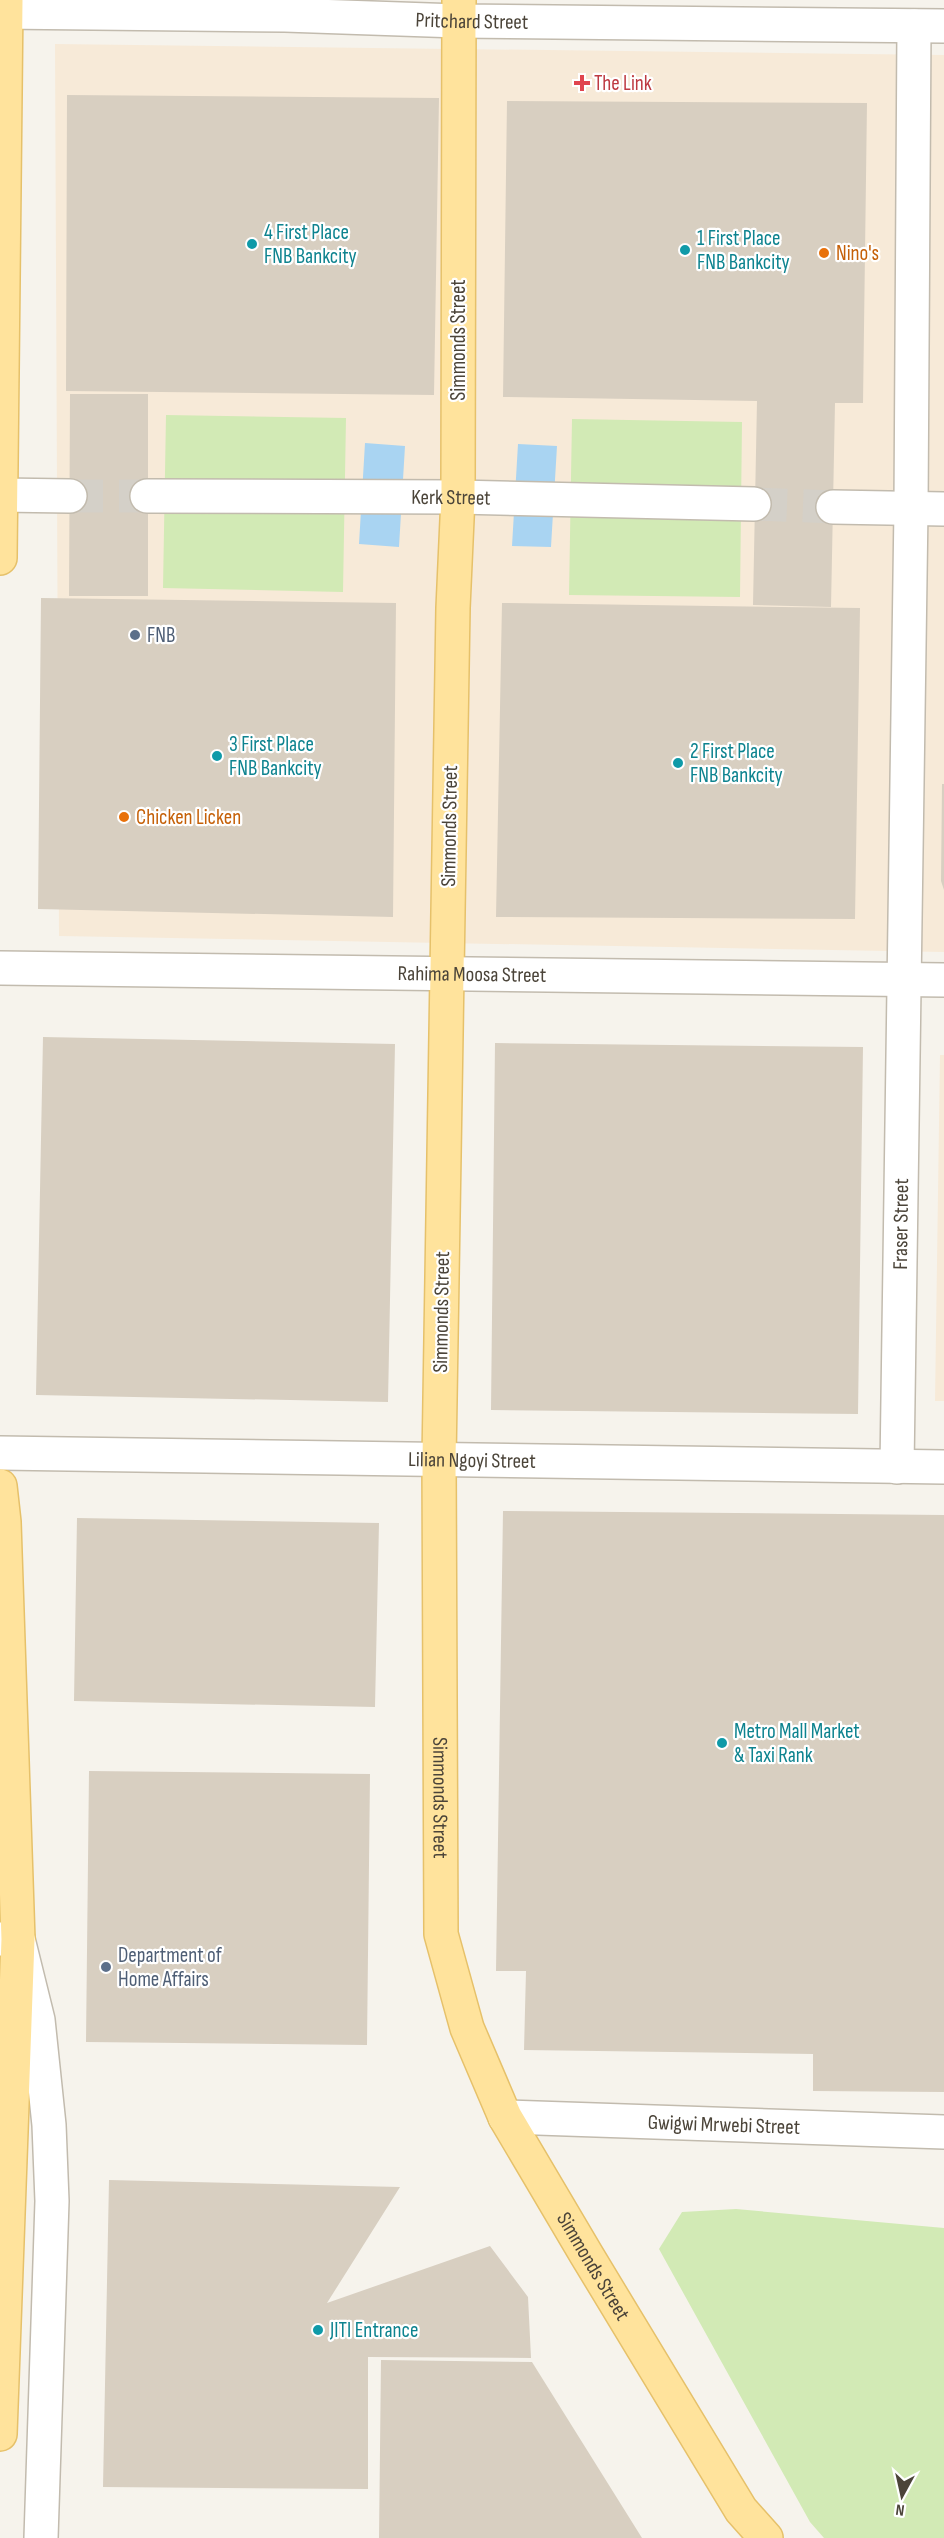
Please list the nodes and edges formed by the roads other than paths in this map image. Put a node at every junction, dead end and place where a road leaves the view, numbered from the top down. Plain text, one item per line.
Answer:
1 (4, 8) edge
2 (459, 11) edge
3 (929, 26) edge
4 (0, 495) edge
5 (70, 495) tunnel mouth
6 (147, 496) tunnel mouth
7 (458, 497) junction
8 (754, 504) tunnel mouth
9 (833, 507) tunnel mouth
10 (911, 509) junction
11 (944, 509) edge
12 (0, 558) edge
13 (0, 968) edge
14 (446, 974) junction
15 (904, 980) junction
16 (944, 980) edge
17 (0, 1453) edge
18 (439, 1460) junction
19 (897, 1467) junction
20 (944, 1467) edge
21 (0, 1486) edge
22 (9, 1939) edge
23 (505, 2116) junction
24 (944, 2132) edge
25 (0, 2418) edge
26 (741, 2510) junction
27 (41, 2538) edge
28 (756, 2538) edge
29 (766, 2538) edge

1 - 2 street, Pritchard Street
1 - 4 main road
2 - 3 street, Pritchard Street
2 - 7 main road, Simmonds Street
3 - 10 street, Fraser Street
4 - 5 street
4 - 12 main road
6 - 7 street, Kerk Street
7 - 8 street, Kerk Street
7 - 14 main road, Simmonds Street
9 - 10 street
10 - 11 street
10 - 15 street, Fraser Street
13 - 14 street, Rahima Moosa Street
14 - 15 street, Rahima Moosa Street
14 - 18 main road, Simmonds Street
15 - 16 street, Rahima Moosa Street
15 - 19 street, Fraser Street
17 - 18 street, Lilian Ngoyi Street
18 - 19 street, Lilian Ngoyi Street
18 - 23 main road, Simmonds Street
19 - 20 street, Lilian Ngoyi Street
21 - 22 main road
22 - 25 main road
22 - 27 street
23 - 24 street, Gwigwi Mrwebi Street
23 - 26 main road, Simmonds Street
26 - 28 street
26 - 29 main road, Simmonds Street

